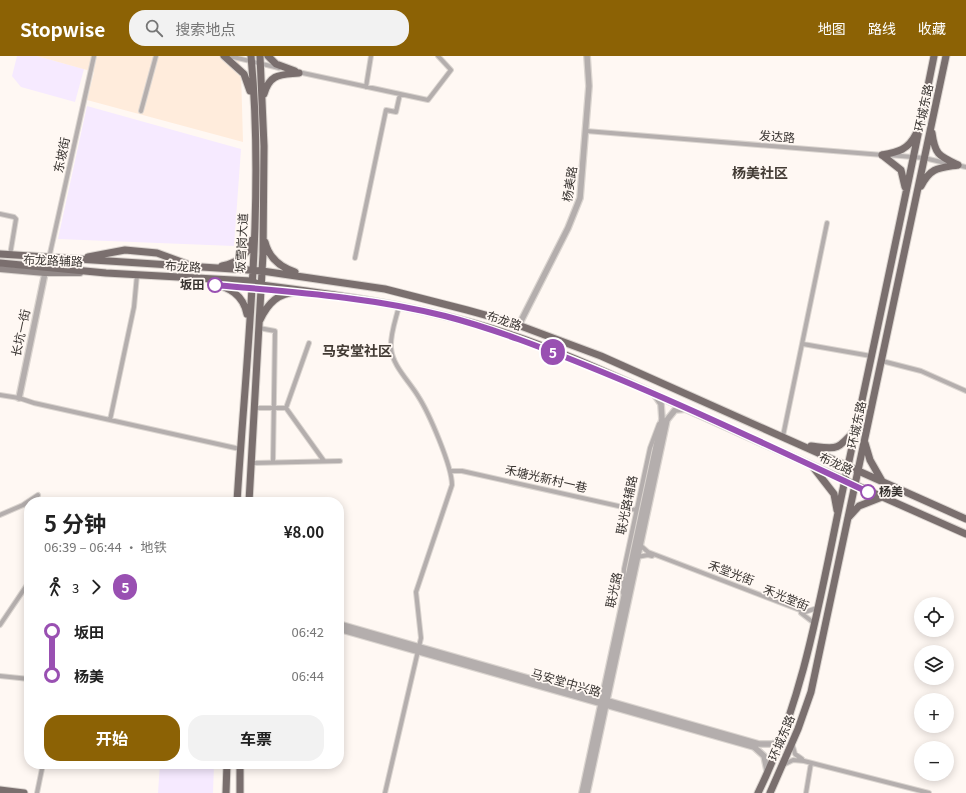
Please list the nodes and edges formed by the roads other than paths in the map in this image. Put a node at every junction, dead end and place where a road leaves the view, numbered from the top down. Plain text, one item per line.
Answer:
1 (94, 56) edge
2 (156, 56) edge
3 (224, 56) edge
4 (229, 56) edge
5 (260, 56) edge
6 (268, 56) edge
7 (371, 56) edge
8 (438, 56) edge
9 (587, 56) edge
10 (934, 56) edge
11 (946, 56) edge
12 (251, 59) edge
13 (261, 64) junction
14 (299, 73) junction
15 (366, 87) junction
16 (400, 94) junction
17 (254, 101) junction
18 (262, 102) junction
19 (140, 111) dead end
20 (920, 126) junction
21 (931, 127) junction
22 (586, 131) junction
23 (882, 155) junction
24 (913, 157) junction
25 (924, 158) junction
26 (958, 166) junction
27 (966, 167) edge
28 (906, 192) junction
29 (917, 193) junction
30 (0, 214) edge
31 (827, 223) dead end
32 (254, 226) junction
33 (263, 236) junction
34 (0, 254) edge
35 (10, 255) junction
36 (49, 258) junction
37 (355, 258) dead end
38 (75, 259) junction
39 (0, 263) edge
40 (194, 267) junction
41 (214, 268) junction
42 (0, 269) edge
43 (252, 270) junction
44 (262, 271) junction
45 (45, 273) junction
46 (106, 273) junction
47 (137, 275) junction
48 (308, 277) junction
49 (204, 279) junction
50 (251, 281) junction
51 (261, 285) junction
52 (308, 291) junction
53 (399, 305) junction
54 (249, 322) junction
55 (519, 325) junction
56 (258, 326) junction
57 (309, 343) dead end
58 (802, 344) junction
59 (871, 356) junction
60 (882, 360) junction
61 (966, 391) edge
62 (654, 394) junction
63 (0, 395) edge
64 (19, 398) junction
65 (255, 408) junction
66 (274, 408) junction
67 (286, 408) junction
68 (689, 409) junction
69 (662, 419) junction
70 (110, 420) junction
71 (856, 429) junction
72 (783, 436) junction
73 (864, 441) junction
74 (803, 445) junction
75 (240, 449) junction
76 (324, 461) junction
77 (340, 461) dead end
78 (273, 462) junction
79 (252, 463) junction
80 (812, 466) junction
81 (848, 466) junction
82 (858, 470) junction
83 (451, 471) junction
84 (845, 480) junction
85 (882, 481) junction
86 (855, 485) junction
87 (38, 495) dead end
88 (35, 497) edge
89 (237, 497) edge
90 (249, 497) edge
91 (882, 497) junction
92 (24, 504) edge
93 (636, 510) junction
94 (838, 513) junction
95 (0, 515) edge
96 (966, 518) edge
97 (847, 520) junction
98 (966, 534) edge
99 (640, 545) junction
100 (637, 558) junction
101 (24, 589) edge
102 (623, 599) junction
103 (817, 608) junction
104 (814, 623) junction
105 (0, 625) edge
106 (344, 626) edge
107 (344, 630) edge
108 (418, 649) junction
109 (0, 676) edge
110 (24, 678) edge
111 (604, 702) junction
112 (782, 739) junction
113 (792, 743) junction
114 (804, 761) junction
115 (811, 762) junction
116 (782, 765) junction
117 (42, 769) edge
118 (227, 769) edge
119 (240, 769) edge
120 (766, 777) junction
121 (0, 790) edge
122 (24, 793) edge
123 (37, 793) edge
124 (226, 793) edge
125 (240, 793) edge
126 (385, 793) edge
127 (582, 793) edge
128 (587, 793) edge
129 (758, 793) edge
130 (770, 793) edge
131 (806, 793) edge
132 (929, 793) edge

1 - 36 street, 东坡街
2 - 19 street
3 - 17 main road
4 - 12 street
5 - 13 main road, 坂雪岗大道
6 - 14 main road
7 - 15 street
8 - 16 street
9 - 22 street, 杨美路
10 - 20 main road, 环城东路
11 - 21 main road, 环城东路
12 - 13 street
12 - 17 main road, 坂雪岗大道
13 - 14 street
13 - 18 main road, 坂雪岗大道
14 - 15 street
14 - 18 main road
15 - 16 street
16 - 37 street
17 - 32 main road, 坂雪岗大道
18 - 33 main road, 坂雪岗大道
20 - 23 main road
20 - 24 main road, 环城东路
21 - 25 main road, 环城东路
21 - 26 main road
22 - 23 street, 发达路
22 - 55 street, 杨美路
23 - 24 street, 发达路
23 - 28 main road
24 - 25 street, 发达路
24 - 28 main road, 环城东路
25 - 26 street, 发达路
25 - 29 main road, 环城东路
26 - 27 street, 发达路
26 - 29 main road
28 - 59 main road, 环城东路
29 - 60 main road, 环城东路
30 - 35 street
31 - 58 street
32 - 41 main road
32 - 43 main road, 坂雪岗大道
33 - 44 main road, 坂雪岗大道
33 - 48 main road
34 - 35 main road, 布龙路
35 - 36 main road, 布龙路
36 - 38 main road, 布龙路
38 - 40 main road, 布龙路
38 - 40 main road
39 - 46 main road, 布龙路
40 - 41 main road, 布龙路
41 - 43 main road, 布龙路
42 - 45 main road, 布龙路辅路
43 - 44 main road, 布龙路
43 - 50 main road, 坂雪岗大道
44 - 48 main road, 布龙路
44 - 51 main road, 坂雪岗大道
45 - 46 main road, 布龙路辅路
45 - 64 street, 长坑一街
46 - 47 main road, 布龙路
47 - 49 main road, 布龙路
47 - 70 street
48 - 55 main road, 布龙路
49 - 50 main road, 布龙路
49 - 54 main road
50 - 51 main road, 布龙路
50 - 54 main road, 坂雪岗大道
51 - 52 main road, 布龙路
51 - 56 main road, 坂雪岗大道
52 - 53 main road, 布龙路
52 - 56 main road
53 - 62 main road, 布龙路
53 - 83 street
54 - 75 main road, 坂雪岗大道
55 - 72 main road, 布龙路
56 - 65 main road, 坂雪岗大道
56 - 66 street
57 - 67 street
58 - 59 street
58 - 72 street
59 - 71 main road, 环城东路
60 - 61 street
60 - 73 main road, 环城东路
62 - 68 main road, 布龙路
62 - 69 street, 联光路
63 - 64 street
64 - 70 street
65 - 66 street
65 - 79 main road, 坂雪岗大道
66 - 67 street
66 - 78 street
67 - 76 street
68 - 80 main road, 布龙路
68 - 99 street, 联光路
69 - 93 street, 联光路辅路
69 - 102 street, 联光路
70 - 75 street
71 - 74 main road
71 - 81 main road, 环城东路
72 - 74 main road, 布龙路
73 - 82 main road, 环城东路
73 - 85 main road
74 - 81 main road, 布龙路
75 - 89 main road, 坂雪岗大道
76 - 77 street
76 - 78 street
78 - 79 street
79 - 90 main road, 坂雪岗大道
80 - 84 main road, 布龙路
80 - 94 main road
81 - 82 main road, 布龙路
81 - 84 main road, 环城东路
82 - 85 main road, 布龙路
82 - 86 main road, 环城东路
83 - 93 street, 禾塘光新村一巷
83 - 108 street
84 - 86 main road, 布龙路
84 - 94 main road, 环城东路
85 - 96 main road, 布龙路
86 - 91 main road, 布龙路
86 - 97 main road, 环城东路
87 - 88 street
91 - 97 main road
91 - 98 main road, 布龙路
92 - 95 street
93 - 102 street, 联光路辅路
94 - 103 main road, 环城东路
97 - 113 main road, 环城东路
99 - 100 street, 联光路
99 - 103 street, 禾堂光街
100 - 104 street, 禾光堂街
100 - 111 street, 联光路
101 - 105 street
102 - 111 street, 联光路
103 - 104 main road, 环城东路
104 - 112 main road, 环城东路
106 - 108 street, 马安堂中兴路
107 - 108 street, 马安堂中兴路
108 - 111 street, 马安堂中兴路
108 - 126 street
109 - 110 street
111 - 112 street, 马安堂中兴路
111 - 120 street, 马安堂中兴路
111 - 127 street, 联光路
111 - 128 street, 联光路
112 - 120 main road, 环城东路
113 - 114 street
113 - 116 main road, 环城东路
114 - 115 street
114 - 116 street
115 - 131 street
115 - 132 street
116 - 130 main road, 环城东路
117 - 123 street
118 - 124 main road
119 - 125 main road
120 - 129 main road, 环城东路
121 - 122 main road

